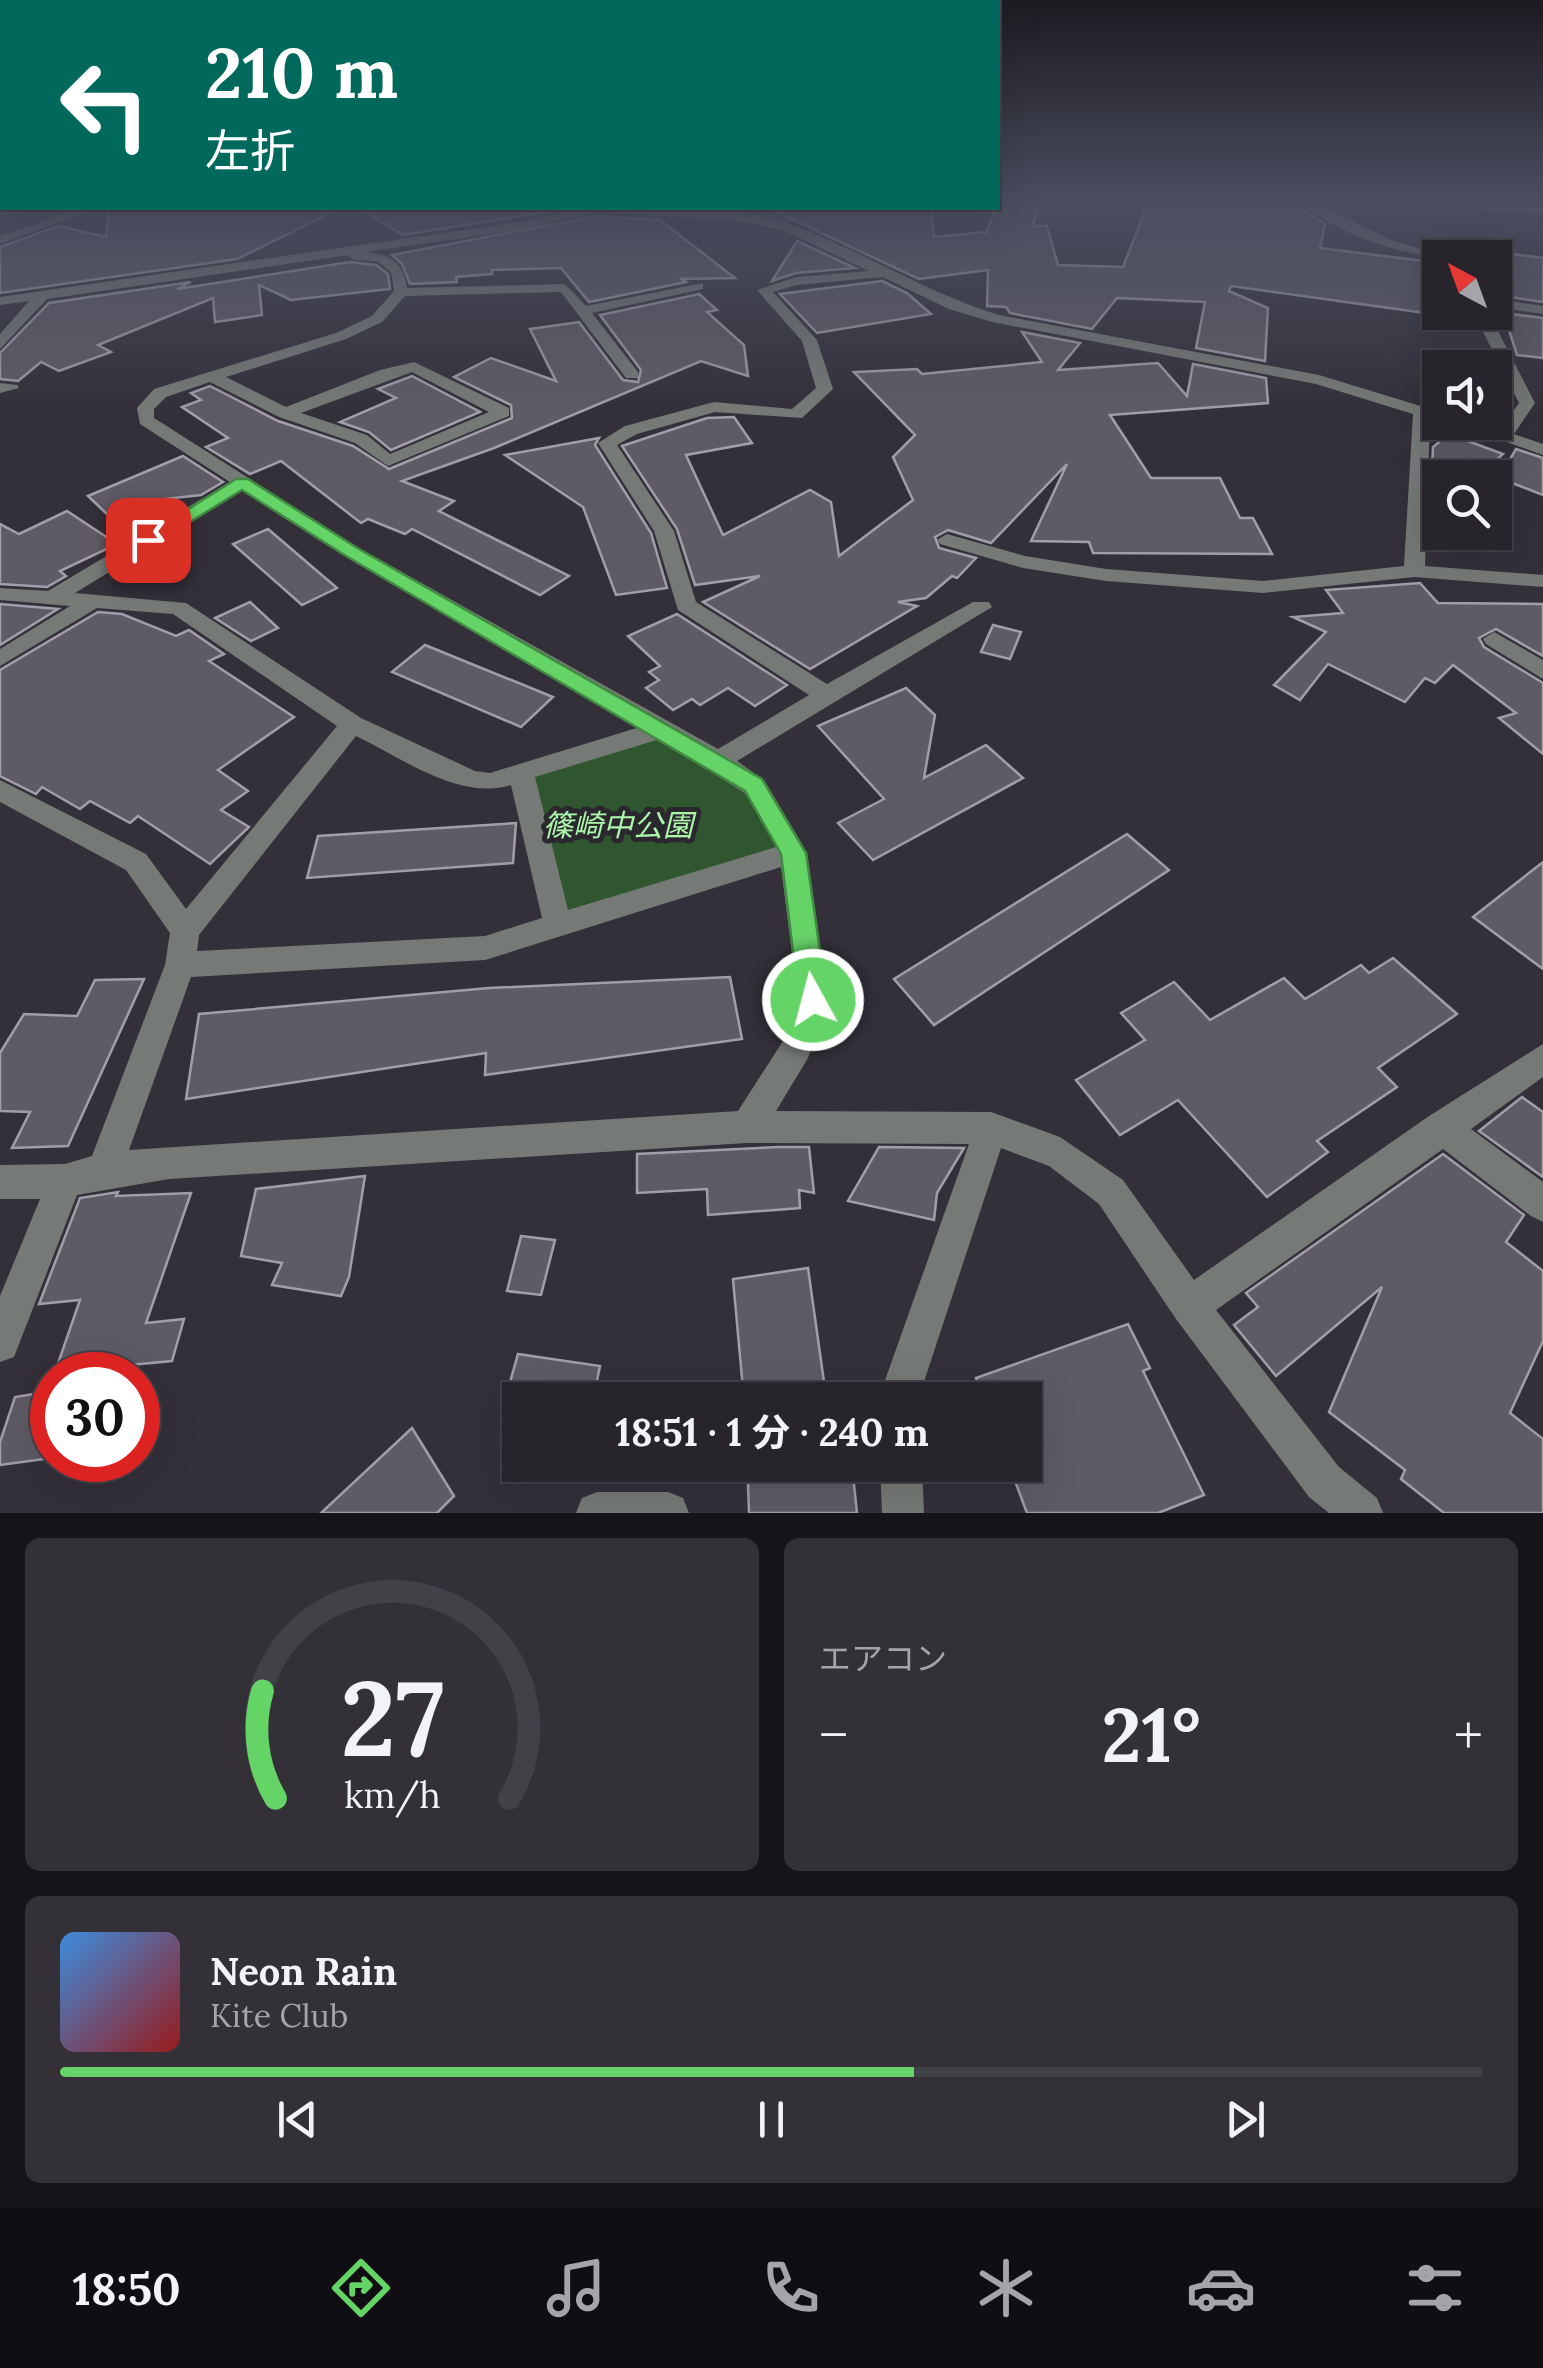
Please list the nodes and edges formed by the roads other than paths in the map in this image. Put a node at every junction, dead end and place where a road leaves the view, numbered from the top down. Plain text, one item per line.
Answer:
1 (215, 271) edge
2 (397, 271) edge
3 (873, 271) edge
4 (880, 274) junction
5 (698, 286) dead end
6 (401, 292) junction
7 (42, 294) junction
8 (0, 300) edge
9 (1512, 305) edge
10 (1543, 310) edge
11 (583, 312) junction
12 (0, 344) edge
13 (1512, 374) edge
14 (632, 375) dead end
15 (208, 376) junction
16 (1422, 411) edge
17 (286, 413) junction
18 (1512, 425) edge
19 (1512, 439) edge
20 (1428, 440) edge
21 (1543, 450) edge
22 (242, 482) junction
23 (947, 540) dead end
24 (1414, 571) junction
25 (1543, 581) edge
26 (0, 594) edge
27 (54, 597) junction
28 (96, 600) junction
29 (982, 606) dead end
30 (1494, 639) dead end
31 (0, 659) edge
32 (1543, 671) edge
33 (826, 695) junction
34 (352, 724) junction
35 (660, 730) junction
36 (718, 761) junction
37 (521, 772) junction
38 (0, 790) edge
39 (793, 853) junction
40 (558, 926) junction
41 (185, 931) junction
42 (180, 965) junction
43 (1543, 1059) edge
44 (1441, 1126) junction
45 (747, 1128) junction
46 (991, 1128) junction
47 (104, 1170) junction
48 (66, 1181) junction
49 (0, 1182) edge
50 (1543, 1204) edge
51 (1188, 1306) junction
52 (0, 1342) edge
53 (904, 1382) edge
54 (902, 1482) edge
55 (597, 1513) edge
56 (668, 1513) edge
57 (903, 1513) edge
58 (1362, 1513) edge

1 - 7 street
2 - 6 street
3 - 4 street
4 - 16 street
4 - 33 street
5 - 11 street
6 - 11 street
6 - 15 street
7 - 8 street
7 - 12 street
9 - 10 street
11 - 14 street
13 - 18 street
15 - 17 street
15 - 22 street
17 - 17 street
19 - 21 street
20 - 24 street
22 - 27 street
22 - 35 street
23 - 24 street
24 - 25 street
26 - 27 street
27 - 28 street
28 - 31 street
28 - 34 street
29 - 33 street
30 - 32 street
33 - 36 street
34 - 37 street
34 - 41 street
35 - 36 street
35 - 37 street
36 - 39 street
37 - 40 street
38 - 41 street
39 - 40 street
39 - 45 street
40 - 42 street
41 - 42 street
42 - 47 street
43 - 44 street
44 - 50 street
44 - 51 street
45 - 46 street
45 - 47 street
46 - 51 street
46 - 53 street
47 - 48 street
48 - 49 street
48 - 52 street
51 - 58 street
54 - 57 street
55 - 56 street

